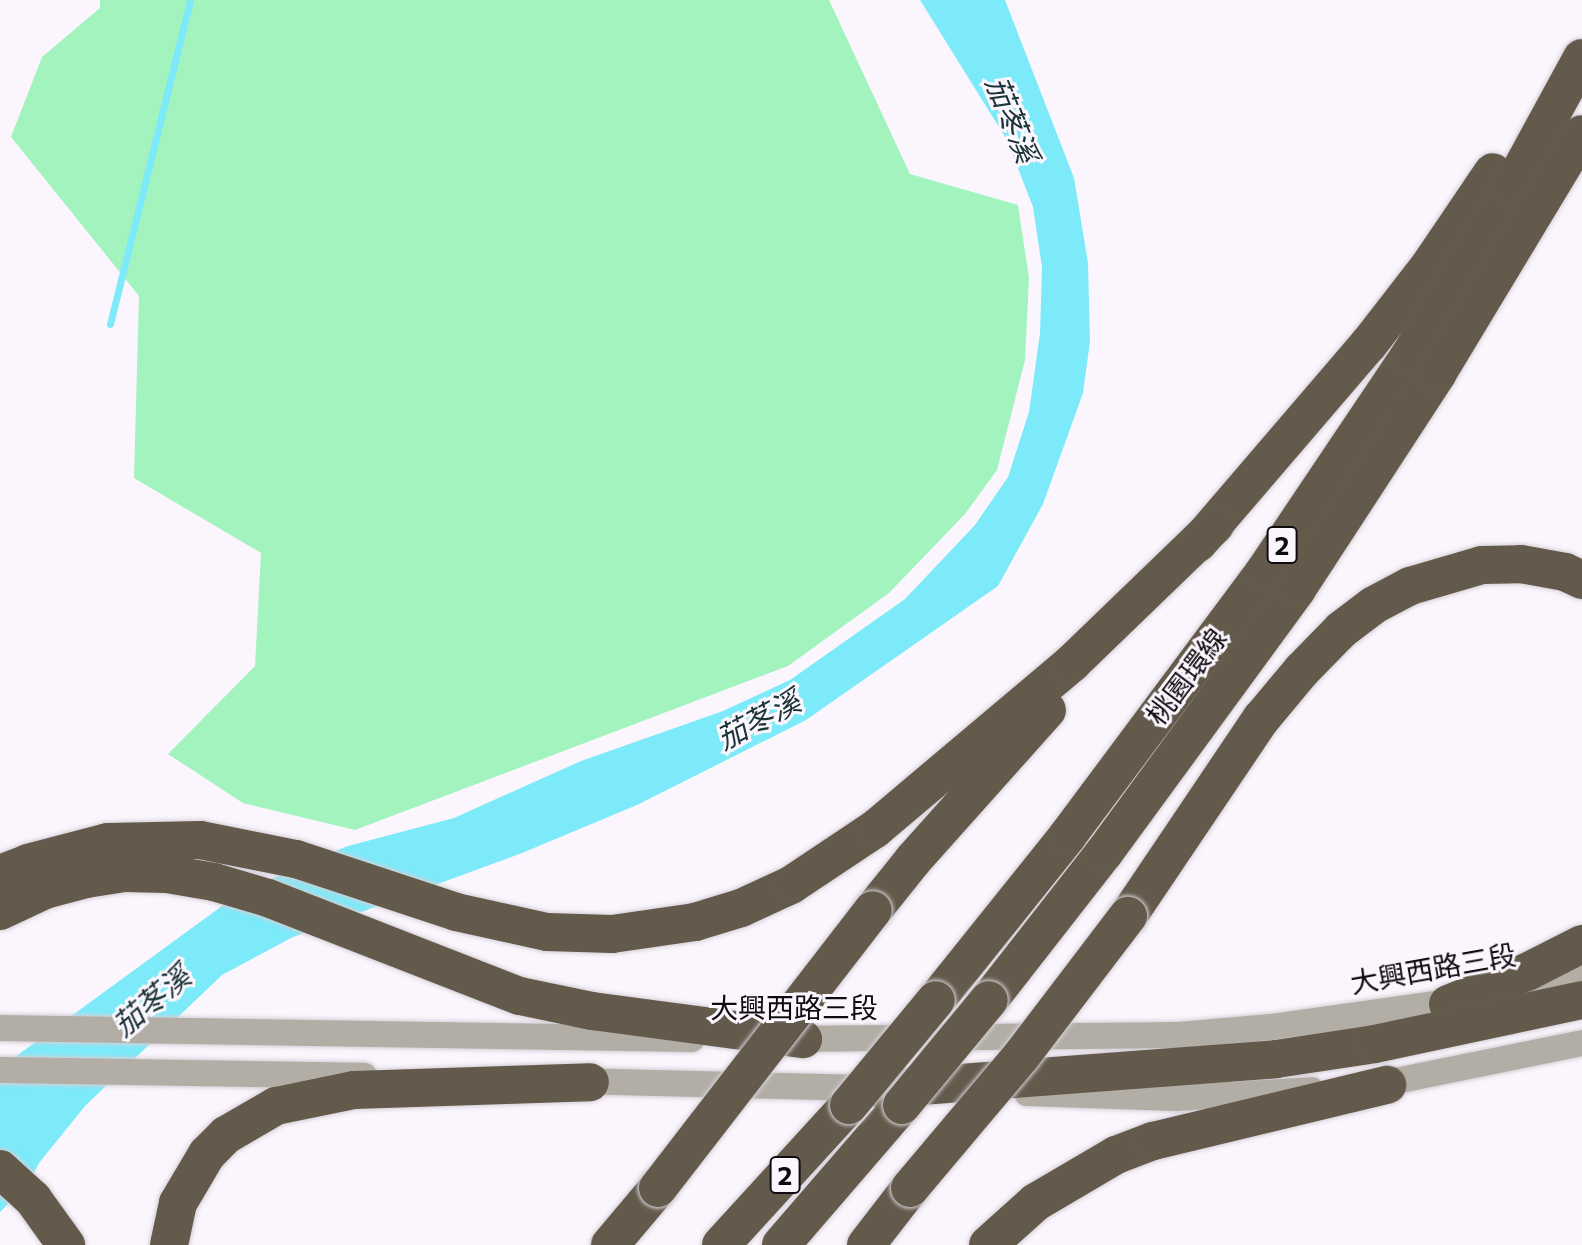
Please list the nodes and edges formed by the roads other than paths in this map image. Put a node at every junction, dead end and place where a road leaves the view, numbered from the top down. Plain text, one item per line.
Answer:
1 (1582, 40) edge
2 (1582, 58) edge
3 (1582, 134) edge
4 (1215, 525) junction
5 (1582, 580) edge
6 (0, 874) edge
7 (0, 911) edge
8 (1582, 944) edge
9 (1582, 970) edge
10 (1582, 1000) edge
11 (1451, 1016) junction
12 (0, 1028) edge
13 (803, 1039) junction
14 (1582, 1043) edge
15 (0, 1070) edge
16 (590, 1082) junction
17 (1387, 1085) junction
18 (877, 1099) junction
19 (0, 1169) edge
20 (59, 1234) edge
21 (169, 1245) edge
22 (610, 1245) edge
23 (721, 1245) edge
24 (781, 1245) edge
25 (866, 1245) edge
26 (988, 1245) edge

1 - 4 highway
2 - 18 highway, 桃園環線 / 2, bridge
3 - 18 highway, 桃園環線 / 2, bridge
4 - 6 highway
4 - 22 highway, bridge
5 - 25 highway, bridge
7 - 13 highway
8 - 11 highway
9 - 11 street, 大興西路三段
10 - 11 highway
11 - 13 street, 大興西路三段
11 - 18 highway
12 - 13 street, 大興西路三段
14 - 17 street
15 - 16 street
16 - 18 street
16 - 21 highway
17 - 18 street
17 - 26 highway
18 - 23 highway, 桃園環線 / 2
18 - 24 highway, 桃園環線 / 2
19 - 20 highway

